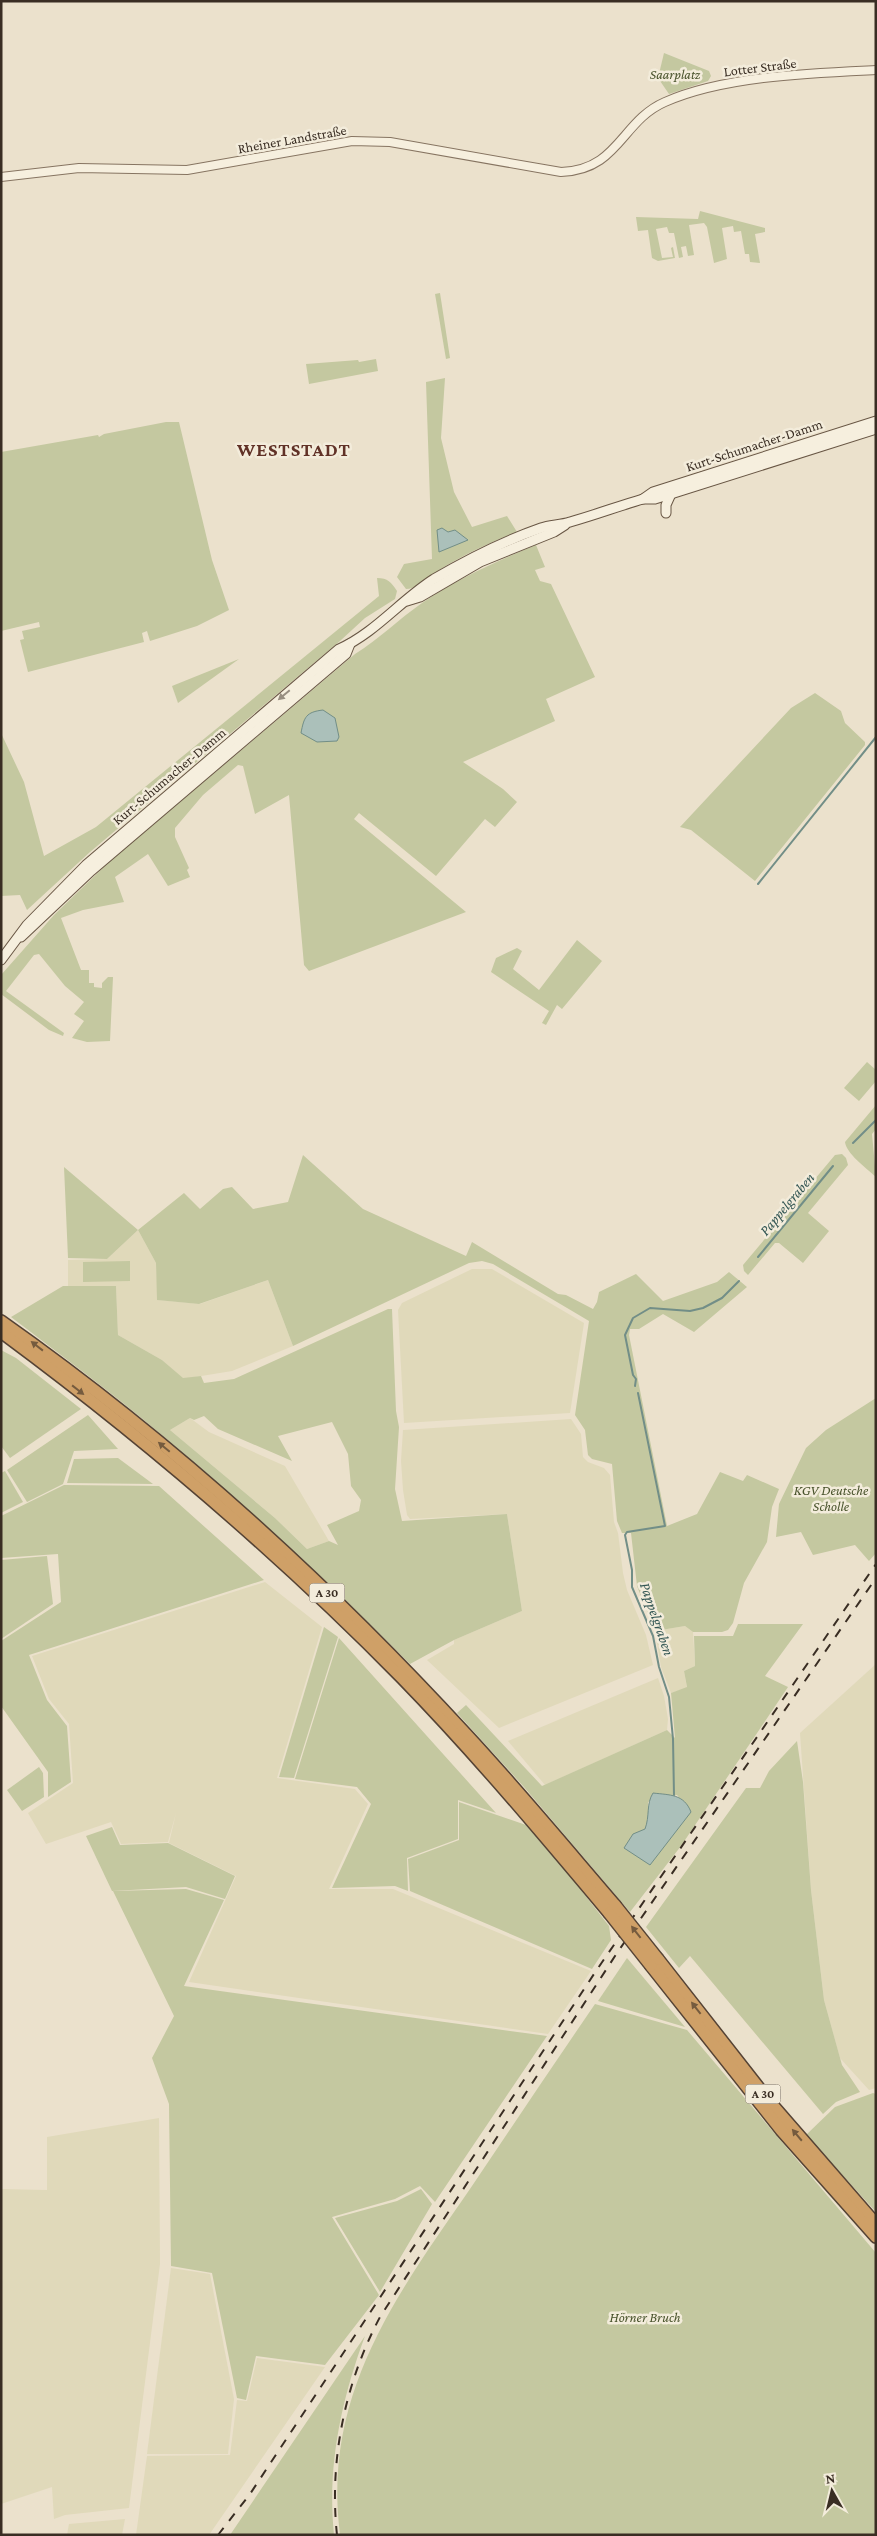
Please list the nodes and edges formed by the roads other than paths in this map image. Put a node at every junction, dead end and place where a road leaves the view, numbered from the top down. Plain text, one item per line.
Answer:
1 (876, 70) edge
2 (585, 169) joint
3 (1, 177) edge
4 (876, 421) edge
5 (876, 429) edge
6 (671, 494) junction
7 (643, 499) junction
8 (666, 513) dead end
9 (1, 960) edge
10 (1, 1320) edge
11 (1, 1332) edge
12 (1, 1342) edge
13 (46, 1366) junction
14 (612, 1909) junction
15 (654, 1963) junction
16 (876, 2224) edge
17 (876, 2237) edge

1 - 2 street, Lotter Straße
2 - 3 street, Rheiner Landstraße
4 - 7 main road, Kurt-Schumacher-Damm
5 - 6 main road, Kurt-Schumacher-Damm
6 - 7 main road, Kurt-Schumacher-Damm
6 - 8 main road
7 - 9 main road, Kurt-Schumacher-Damm
14 -> 10 highway, A 30
11 - 13 highway, A 30
12 - 13 highway
13 -> 14 highway, A 30
14 - 15 highway, A 30, bridge
16 -> 15 highway, A 30
15 - 17 highway, A 30

